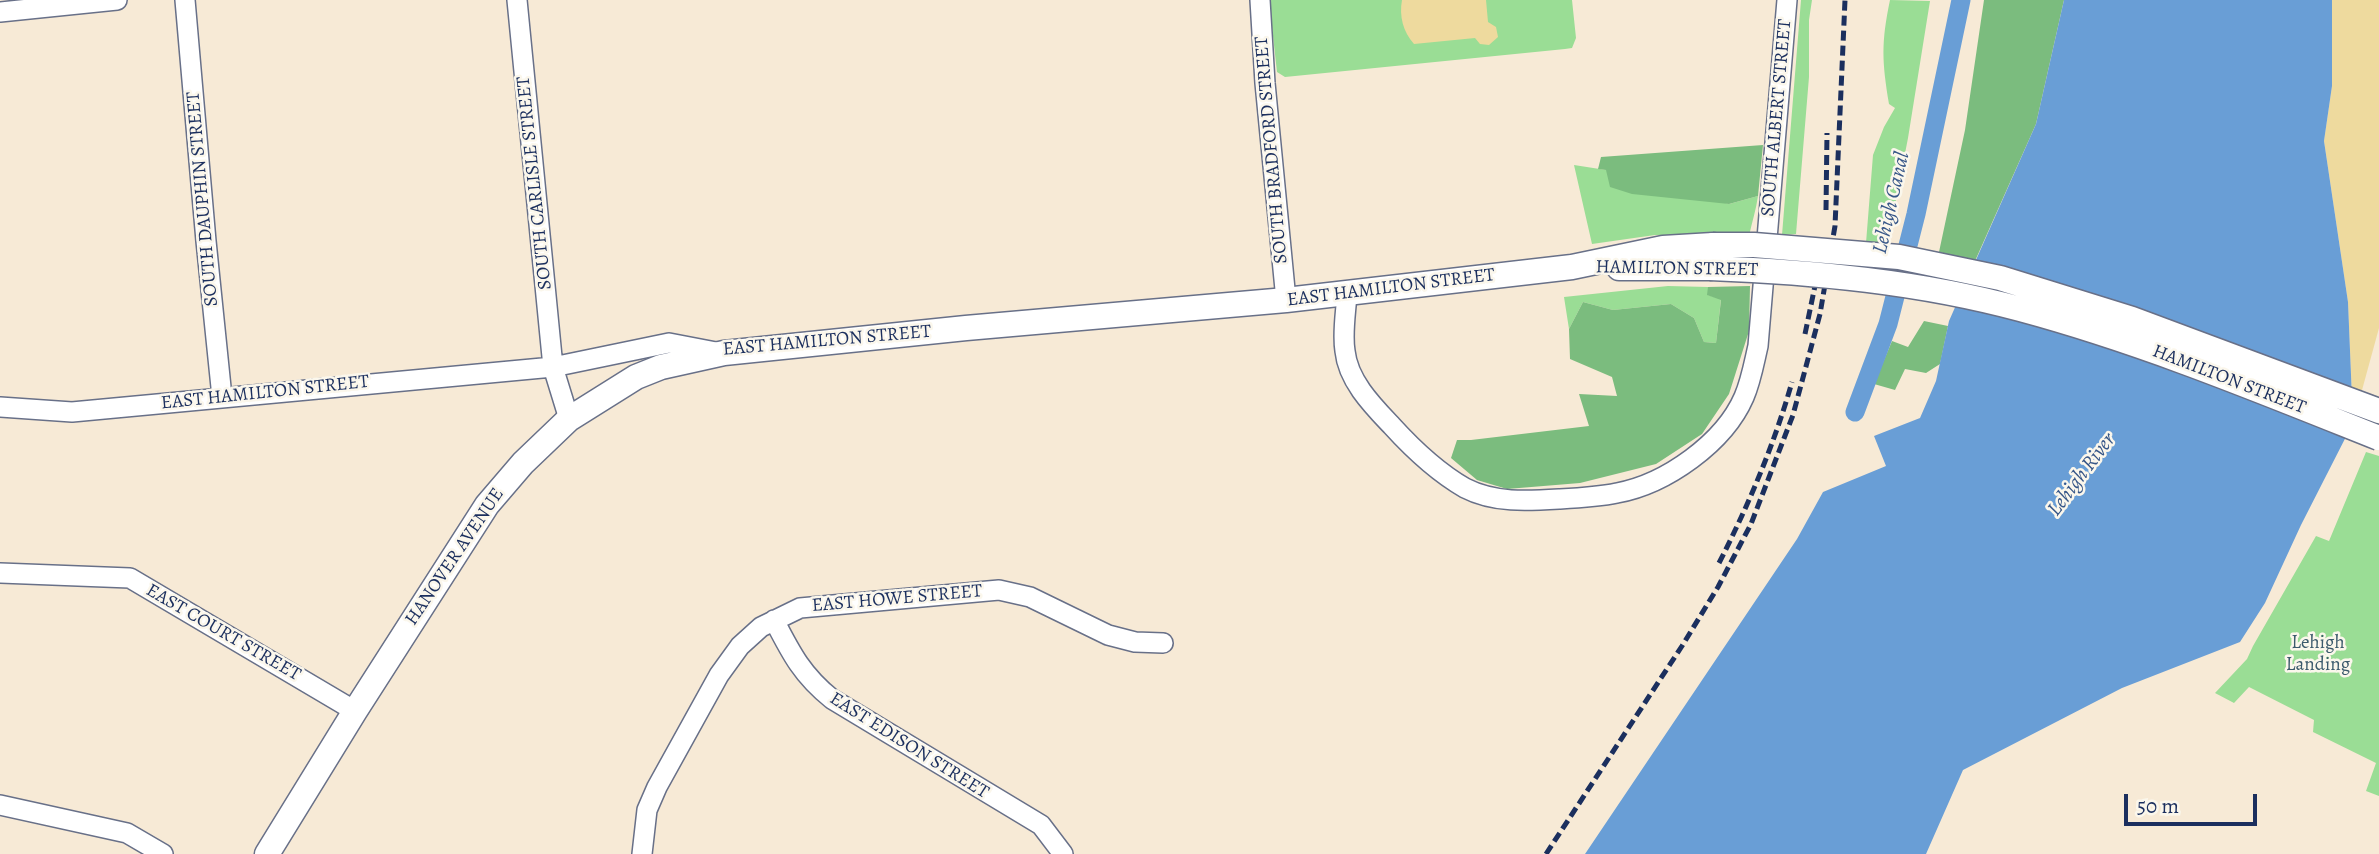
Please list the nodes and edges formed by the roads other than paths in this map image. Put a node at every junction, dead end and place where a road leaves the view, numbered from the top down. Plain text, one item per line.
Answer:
1 (117, 0) edge
2 (185, 0) edge
3 (517, 0) edge
4 (1260, 0) edge
5 (1787, 0) edge
6 (0, 12) edge
7 (1712, 257) junction
8 (1573, 267) joint
9 (1347, 293) junction
10 (1286, 300) junction
11 (724, 353) junction
12 (553, 367) junction
13 (222, 397) junction
14 (0, 407) edge
15 (2379, 411) edge
16 (569, 419) junction
17 (2379, 438) edge
18 (0, 573) edge
19 (774, 620) junction
20 (1163, 643) dead end
21 (355, 710) junction
22 (0, 805) edge
23 (163, 854) edge
24 (267, 854) edge
25 (642, 854) edge
26 (1063, 854) edge

1 - 6 street
2 - 13 street, SOUTH DAUPHIN STREET
3 - 12 street, SOUTH CARLISLE STREET
4 - 10 street, SOUTH BRADFORD STREET
5 - 9 street, SOUTH ALBERT STREET
7 - 8 main road, HAMILTON STREET
7 - 15 main road, HAMILTON STREET, bridge
7 - 17 main road, HAMILTON STREET, bridge
8 - 9 main road, EAST HAMILTON STREET
9 - 10 main road, EAST HAMILTON STREET
10 - 11 main road, EAST HAMILTON STREET
11 - 12 street, EAST HAMILTON STREET
11 - 16 main road, HANOVER AVENUE
12 - 13 street, EAST HAMILTON STREET
12 - 16 street, SOUTH CARLISLE STREET
13 - 14 street, EAST HAMILTON STREET
16 - 21 main road, HANOVER AVENUE
18 - 21 street, EAST COURT STREET
19 - 20 street, EAST HOWE STREET
19 - 25 street, EAST HOWE STREET
19 - 26 street, EAST EDISON STREET
21 - 24 main road, HANOVER AVENUE
22 - 23 street

